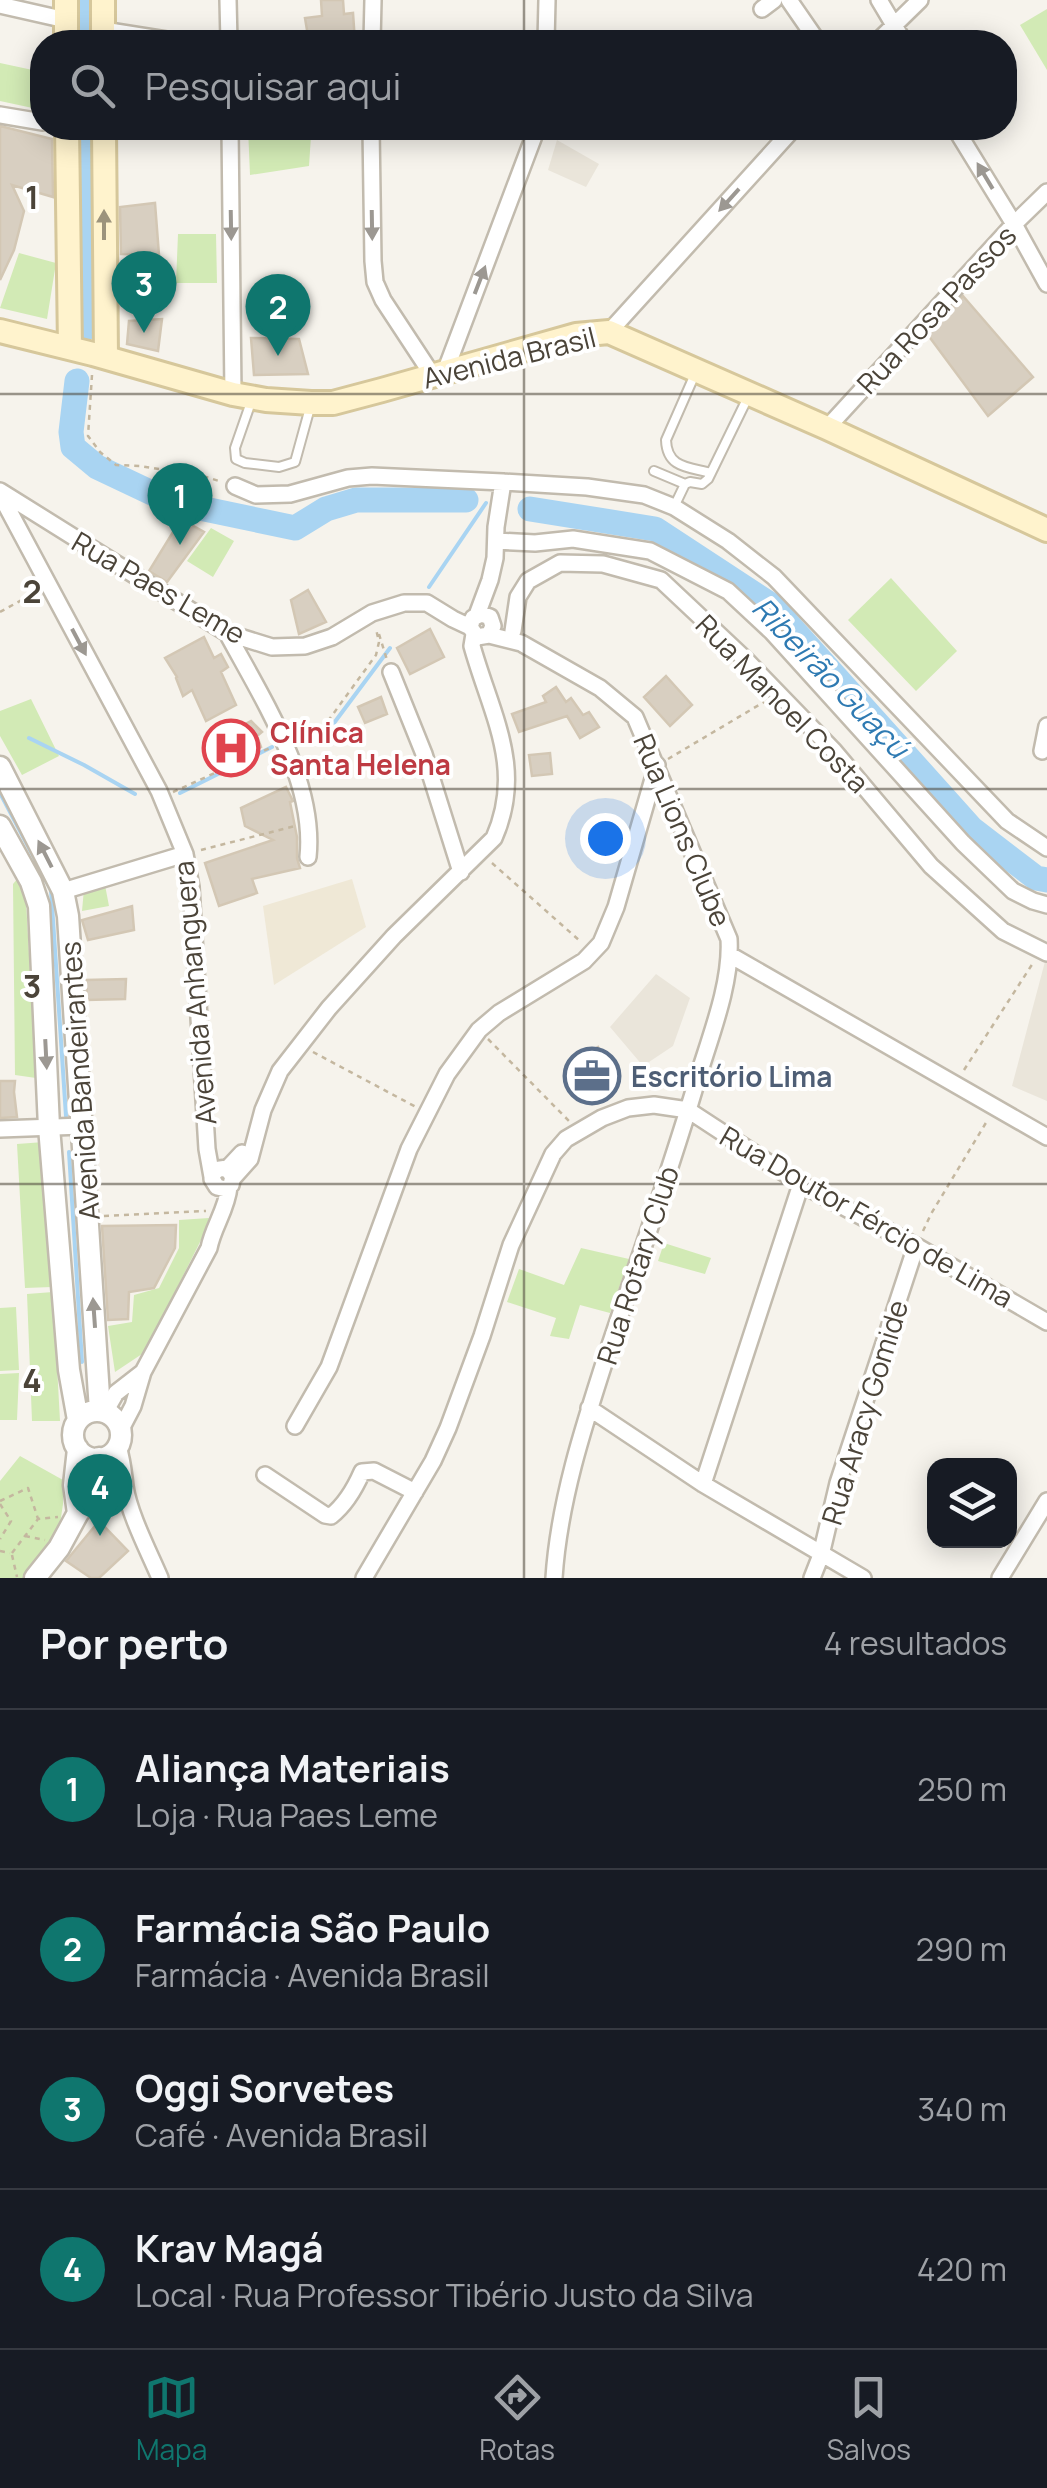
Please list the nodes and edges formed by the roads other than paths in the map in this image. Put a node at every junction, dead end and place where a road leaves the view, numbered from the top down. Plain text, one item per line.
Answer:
1 (103, 0) edge
2 (228, 0) edge
3 (373, 0) edge
4 (547, 0) edge
5 (790, 0) edge
6 (878, 0) edge
7 (920, 0) edge
8 (0, 5) edge
9 (66, 21) edge
10 (894, 26) junction
11 (104, 30) edge
12 (229, 30) edge
13 (372, 30) edge
14 (546, 30) edge
15 (810, 30) edge
16 (890, 30) edge
17 (896, 30) edge
18 (0, 115) edge
19 (30, 120) edge
20 (67, 140) edge
21 (104, 140) edge
22 (231, 140) edge
23 (371, 140) edge
24 (531, 140) edge
25 (781, 140) edge
26 (962, 140) edge
27 (1047, 192) edge
28 (1014, 224) junction
29 (1047, 284) edge
30 (609, 332) junction
31 (3, 335) edge
32 (70, 348) junction
33 (100, 355) junction
34 (697, 370) junction
35 (439, 374) junction
36 (749, 394) junction
37 (243, 396) junction
38 (311, 403) junction
39 (827, 428) junction
40 (654, 470) dead end
41 (711, 472) junction
42 (503, 482) junction
43 (684, 484) junction
44 (234, 486) road end
45 (0, 492) edge
46 (674, 507) junction
47 (1047, 530) edge
48 (496, 534) junction
49 (482, 626) junction
50 (227, 633) junction
51 (517, 637) junction
52 (391, 672) road end
53 (1047, 726) edge
54 (1042, 751) dead end
55 (657, 765) junction
56 (0, 767) edge
57 (3, 840) edge
58 (1047, 848) edge
59 (185, 854) junction
60 (308, 857) dead end
61 (461, 872) junction
62 (63, 891) junction
63 (1047, 905) edge
64 (1044, 952) edge
65 (730, 955) junction
66 (688, 1110) junction
67 (82, 1126) junction
68 (49, 1127) junction
69 (0, 1129) edge
70 (1047, 1137) edge
71 (223, 1180) junction
72 (802, 1184) junction
73 (211, 1237) junction
74 (916, 1246) junction
75 (1047, 1322) edge
76 (143, 1372) junction
77 (589, 1408) junction
78 (102, 1411) junction
79 (78, 1420) junction
80 (294, 1426) dead end
81 (110, 1448) junction
82 (78, 1449) junction
83 (265, 1474) dead end
84 (703, 1484) junction
85 (414, 1492) junction
86 (1047, 1501) edge
87 (77, 1514) junction
88 (821, 1554) junction
89 (559, 1575) edge
90 (35, 1578) edge
91 (160, 1578) edge
92 (364, 1578) edge
93 (812, 1578) edge
94 (864, 1578) edge
95 (1000, 1578) edge

1 - 11 main road
2 - 12 street
3 - 13 street
4 - 14 street
5 - 15 street
6 - 10 street
7 - 10 street
8 - 9 street
10 - 16 street
10 - 17 street
18 - 19 street
20 - 32 main road
33 -> 21 main road
22 -> 37 street
23 -> 35 street
35 -> 24 street
25 -> 30 street
28 -> 26 street
27 - 28 street, Rua Rosa Passos
28 - 29 street
28 - 39 street, Rua Rosa Passos
30 - 34 main road, Avenida Brasil
30 - 35 main road, Avenida Brasil
31 - 32 main road, Avenida Brasil
32 - 33 main road, Avenida Brasil
33 - 37 main road, Avenida Brasil
34 - 36 main road, Avenida Brasil
34 - 41 lane
35 - 38 main road, Avenida Brasil
36 - 39 main road, Avenida Brasil
36 - 41 lane
37 - 38 main road, Avenida Brasil
37 - 38 lane
39 - 47 main road, Avenida Brasil
40 - 43 lane
41 - 43 lane
42 - 44 street
42 - 46 street
42 - 48 street
43 - 46 lane
45 - 50 street, Rua Paes Leme
45 -> 59 street, Avenida Anhanguera
46 - 58 street
48 - 49 street
48 - 63 street
49 - 50 street, Rua Paes Leme
49 - 51 street, Rua Lions Clube
49 - 61 street
50 - 60 street
51 - 55 street, Rua Lions Clube
51 - 64 street, Rua Manoel Costa
52 - 61 street
53 - 54 street
55 - 65 street, Rua Lions Clube
55 - 80 street
62 -> 56 street, Avenida Bandeirantes
57 -> 68 street, Avenida Bandeirantes
59 - 62 street
59 - 71 street, Avenida Anhanguera
61 - 71 street
62 - 67 street, Avenida Bandeirantes
65 - 66 street, Rua Rotary Club
65 - 70 street, Rua Lions Clube
66 - 72 street, Rua Doutor Fércio de Lima
66 - 77 street, Rua Rotary Club
66 - 85 street
67 - 68 street
78 -> 67 street, Avenida Bandeirantes
68 - 69 street
68 - 79 street, Avenida Bandeirantes
71 - 73 street
71 - 73 street
72 - 74 street, Rua Doutor Fércio de Lima
72 - 84 street
73 - 76 street
74 - 75 street, Rua Doutor Fércio de Lima
74 - 88 street, Rua Aracy Gomide
76 - 78 street
76 - 81 street
77 - 84 street
77 - 89 street, Rua Rotary Club
78 - 79 street
78 - 81 street
79 - 82 street
81 - 82 street
81 - 87 street
81 - 91 street
82 - 87 street
83 - 85 street
84 - 88 street
85 - 92 street
86 - 95 street
87 - 90 street
88 - 93 street, Rua Aracy Gomide
88 - 94 street

